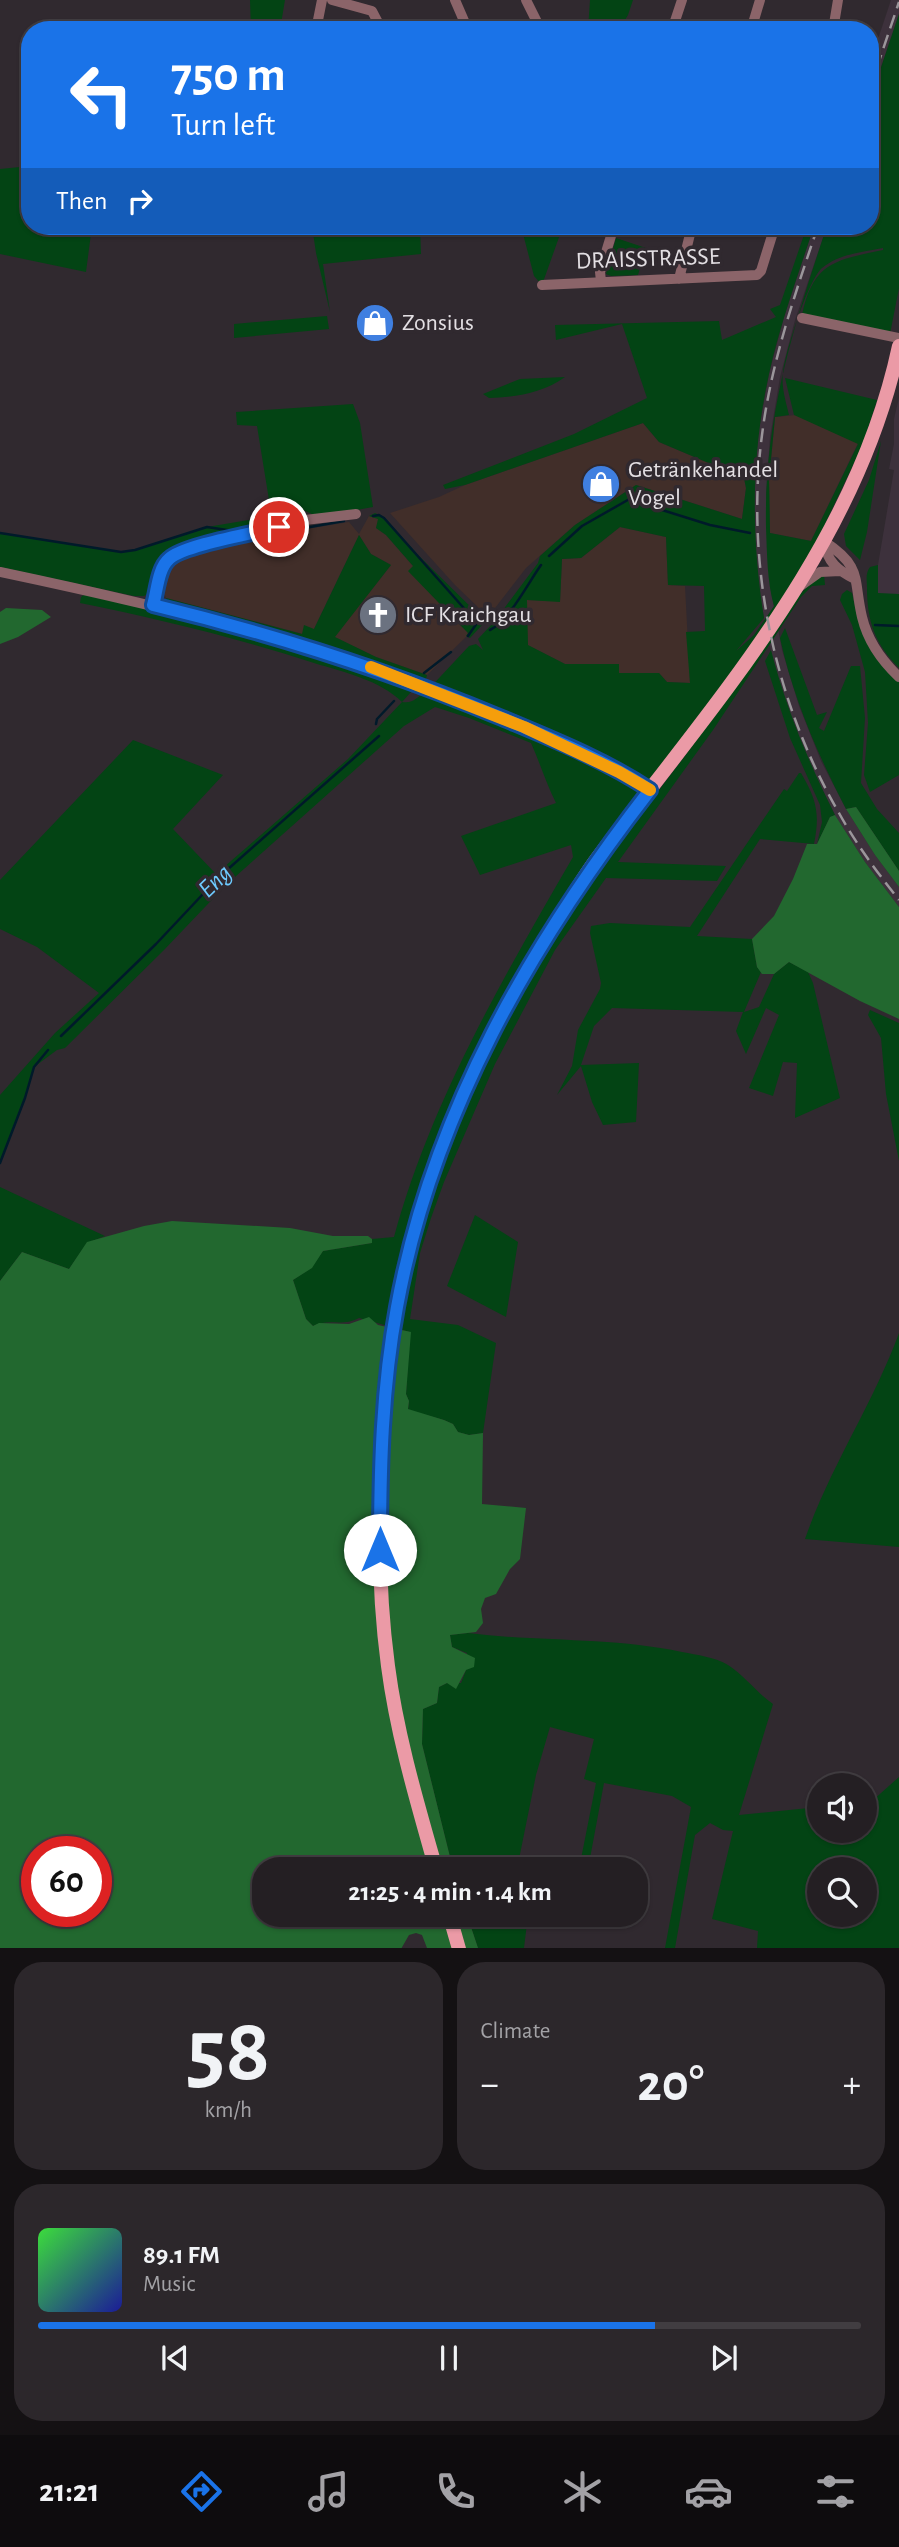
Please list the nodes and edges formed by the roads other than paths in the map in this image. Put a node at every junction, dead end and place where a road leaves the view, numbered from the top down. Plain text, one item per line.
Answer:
1 (322, 0) edge
2 (332, 0) edge
3 (455, 0) edge
4 (526, 0) edge
5 (682, 0) edge
6 (760, 0) edge
7 (838, 0) edge
8 (318, 21) edge
9 (377, 21) edge
10 (464, 21) edge
11 (536, 21) edge
12 (675, 21) edge
13 (754, 21) edge
14 (834, 21) edge
15 (611, 235) edge
16 (690, 235) edge
17 (772, 235) edge
18 (679, 279) junction
19 (601, 281) junction
20 (542, 285) dead end
21 (802, 318) dead end
22 (899, 338) edge
23 (899, 346) edge
24 (356, 514) dead end
25 (825, 542) junction
26 (840, 571) junction
27 (0, 572) edge
28 (855, 579) junction
29 (797, 588) junction
30 (153, 605) junction
31 (899, 677) edge
32 (650, 790) junction
33 (433, 1857) edge
34 (453, 1927) edge
35 (459, 1948) edge

1 - 8 street
2 - 9 street
3 - 10 street
4 - 11 street
5 - 12 street
6 - 13 street
7 - 14 street
15 - 19 street
16 - 18 street
17 - 18 street, DRAISSTRASSE
18 - 19 street, DRAISSTRASSE
19 - 20 street, DRAISSTRASSE
21 - 22 street
23 - 25 main road
24 - 30 street
25 - 26 street
25 - 28 street
25 - 29 main road
26 - 28 street
26 - 29 street
27 - 30 street
28 - 31 street
29 - 32 main road
30 - 32 street
32 - 33 main road
34 - 35 main road

